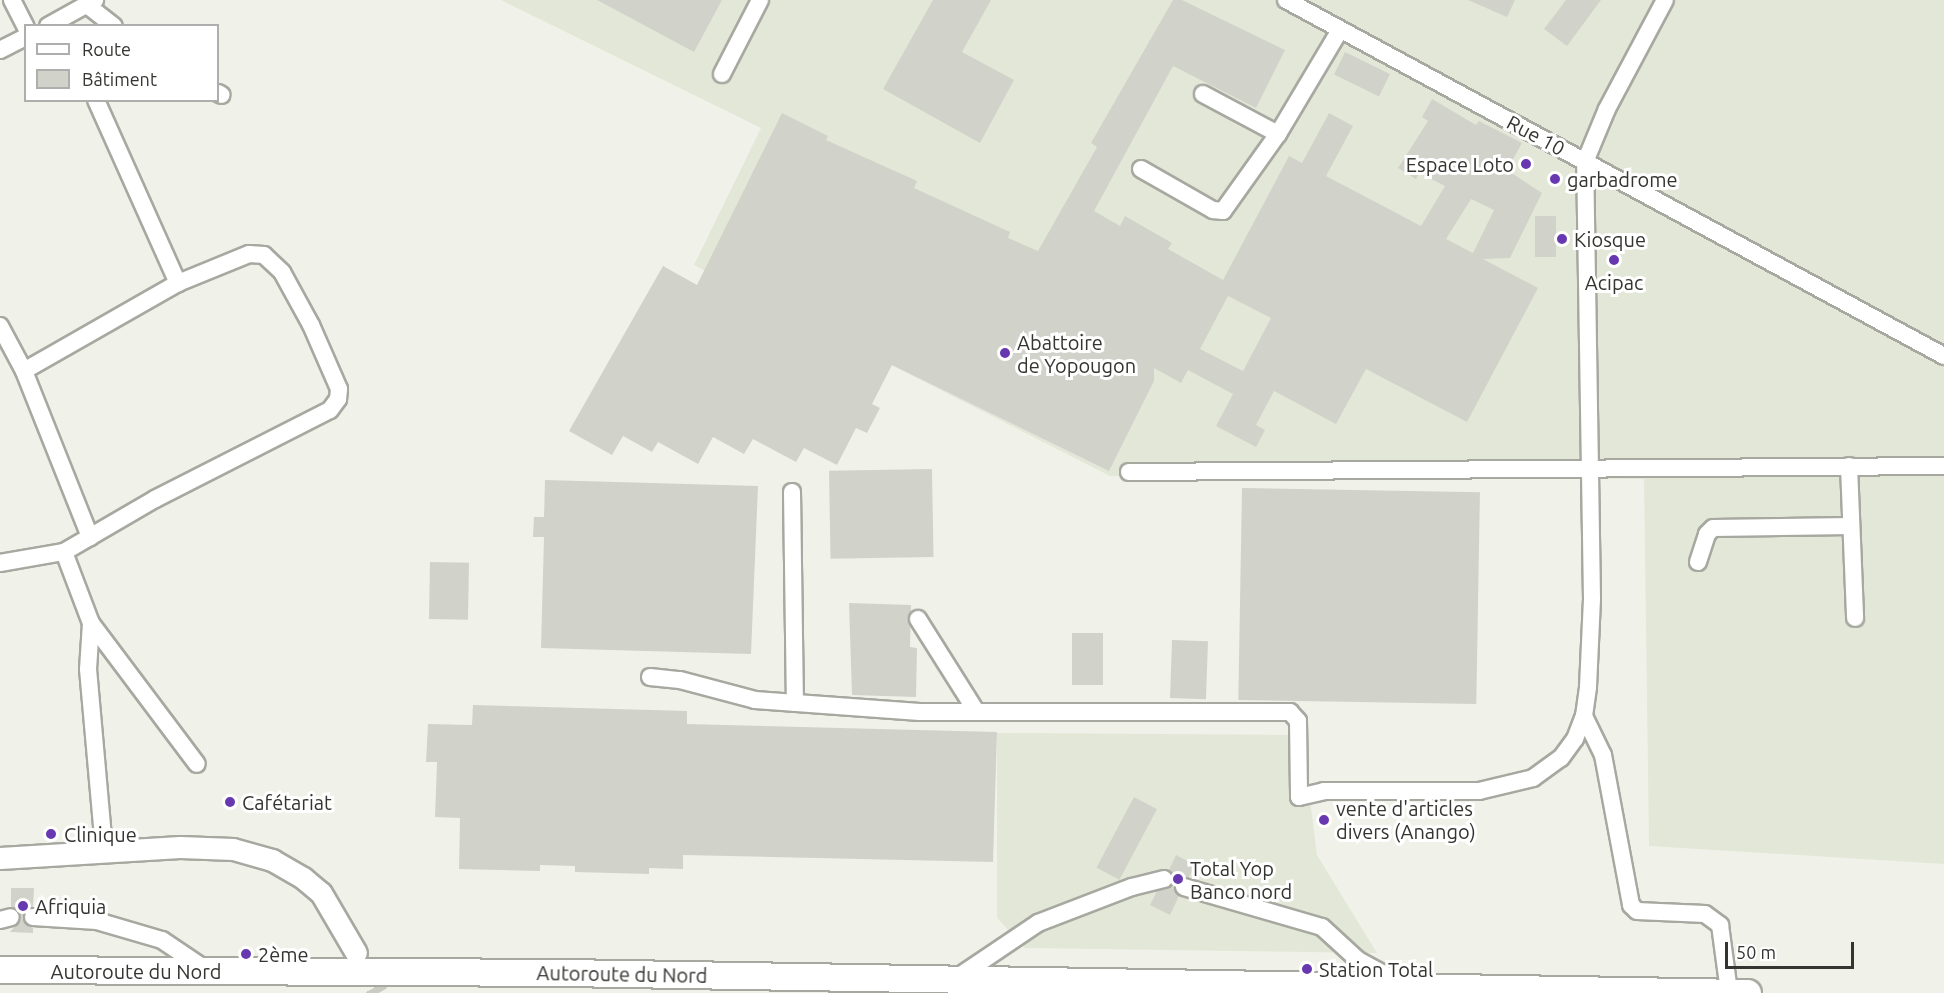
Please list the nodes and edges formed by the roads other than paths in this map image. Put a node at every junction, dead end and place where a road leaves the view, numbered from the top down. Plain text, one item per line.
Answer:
1 (12, 0) edge
2 (760, 0) edge
3 (1286, 0) edge
4 (1665, 0) edge
5 (91, 2) edge
6 (57, 23) edge
7 (24, 24) edge
8 (112, 24) edge
9 (1340, 30) junction
10 (24, 38) edge
11 (0, 50) edge
12 (722, 74) dead end
13 (1203, 94) dead end
14 (97, 102) edge
15 (1278, 134) junction
16 (1585, 162) junction
17 (1141, 169) dead end
18 (178, 283) junction
19 (0, 326) edge
20 (1944, 356) edge
21 (24, 371) junction
22 (1590, 466) junction
23 (1849, 466) junction
24 (1944, 466) edge
25 (1129, 472) dead end
26 (792, 492) dead end
27 (1851, 526) junction
28 (90, 537) junction
29 (64, 552) junction
30 (1698, 562) dead end
31 (0, 563) edge
32 (1855, 618) dead end
33 (918, 619) dead end
34 (91, 623) junction
35 (650, 677) dead end
36 (795, 703) junction
37 (976, 711) junction
38 (1584, 716) junction
39 (197, 765) dead end
40 (104, 850) junction
41 (0, 858) edge
42 (1164, 879) dead end
43 (1184, 887) dead end
44 (33, 917) dead end
45 (356, 953) tunnel mouth
46 (0, 970) edge
47 (209, 972) junction
48 (954, 980) junction
49 (1406, 986) junction
50 (1738, 992) edge

1 - 7 street
2 - 12 street
3 - 9 street, Rue 10
4 - 16 street
5 - 6 street
5 - 8 street
9 - 15 street
9 - 16 street, Rue 10
10 - 11 street
13 - 15 street
14 - 18 street
15 - 17 street
16 - 20 street, Rue 10
16 - 22 street
18 - 21 street
18 - 28 street
19 - 21 street
21 - 28 street
22 - 23 street
22 - 25 street
22 - 38 street
23 - 24 street
23 - 27 street
26 - 36 street
27 - 30 street
27 - 32 street
28 - 29 street
29 - 31 street
29 - 34 street
33 - 37 street
34 - 39 street
34 - 40 street
35 - 36 street
36 - 37 street
37 - 38 street
38 - 50 street
40 - 41 main road
40 - 45 main road
42 - 48 street
43 - 49 street
44 - 47 street
46 - 47 highway, Autoroute du Nord
47 - 48 highway, Autoroute du Nord
48 - 49 highway, Autoroute du Nord
49 - 50 highway, Autoroute du Nord

